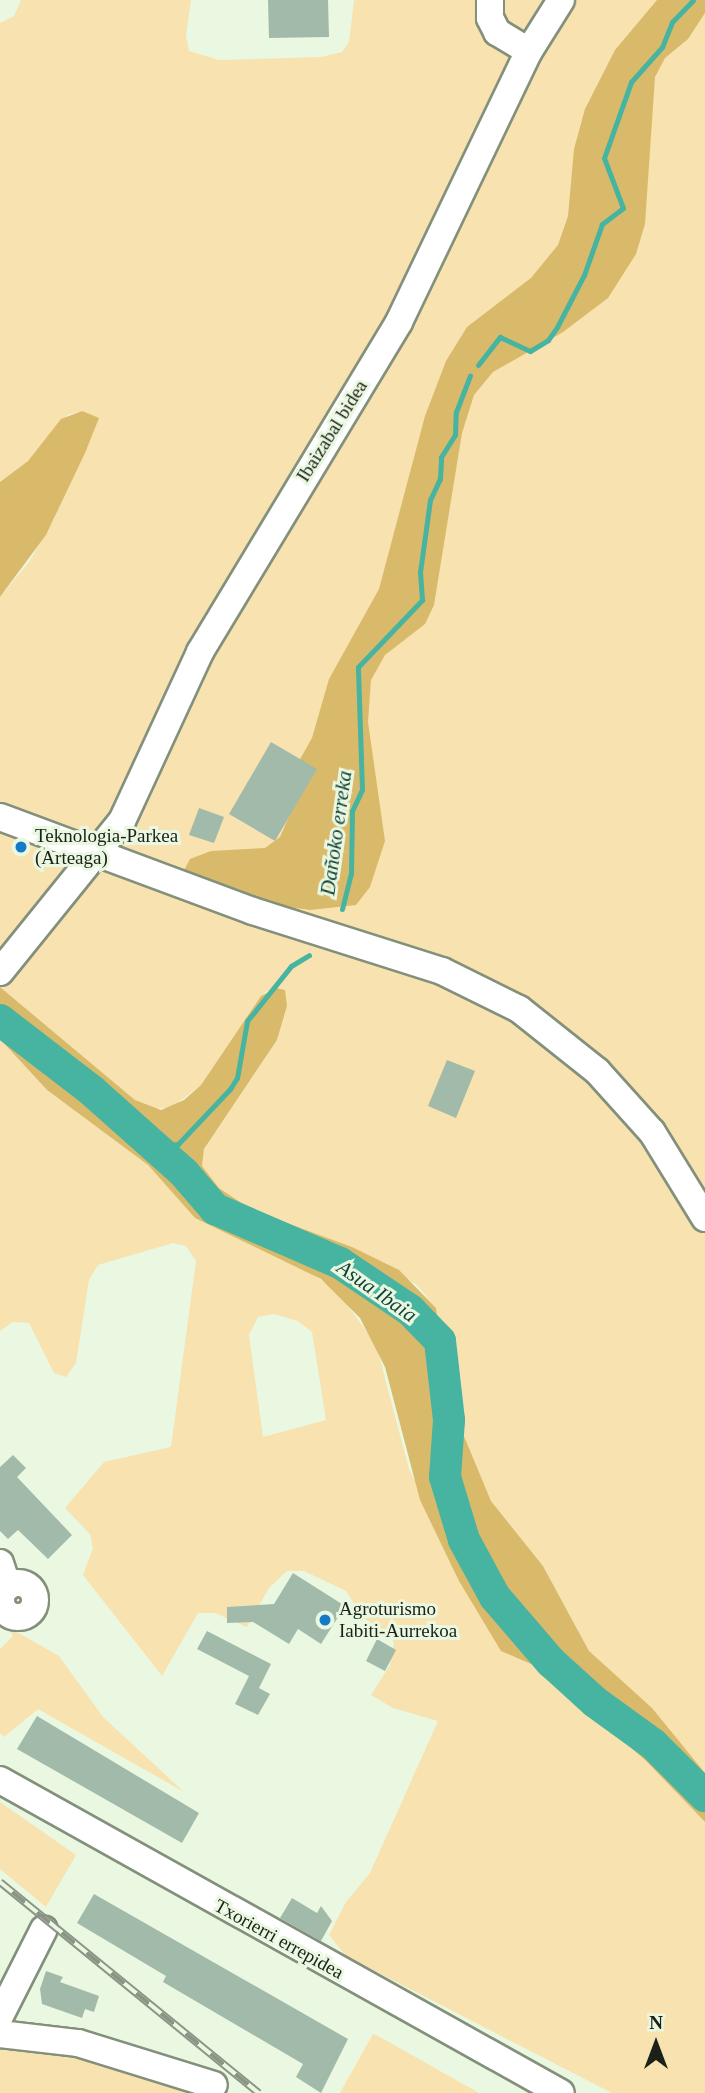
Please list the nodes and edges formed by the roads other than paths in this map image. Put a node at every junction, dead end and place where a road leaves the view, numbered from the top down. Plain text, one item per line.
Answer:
1 (490, 0) edge
2 (561, 0) edge
3 (529, 51) junction
4 (0, 817) edge
5 (94, 855) junction
6 (0, 972) edge
7 (705, 1218) edge
8 (0, 1780) edge
9 (44, 1929) dead end
10 (0, 2016) edge
11 (0, 2034) edge
12 (214, 2085) dead end
13 (561, 2093) edge

1 - 3 street
2 - 3 street, Ibaizabal bidea
3 - 5 street, Ibaizabal bidea
4 - 5 street
5 - 6 street, Ibaizabal bidea
5 - 7 street
8 - 13 street, Txorierri errepidea
9 - 10 street
11 - 12 street

